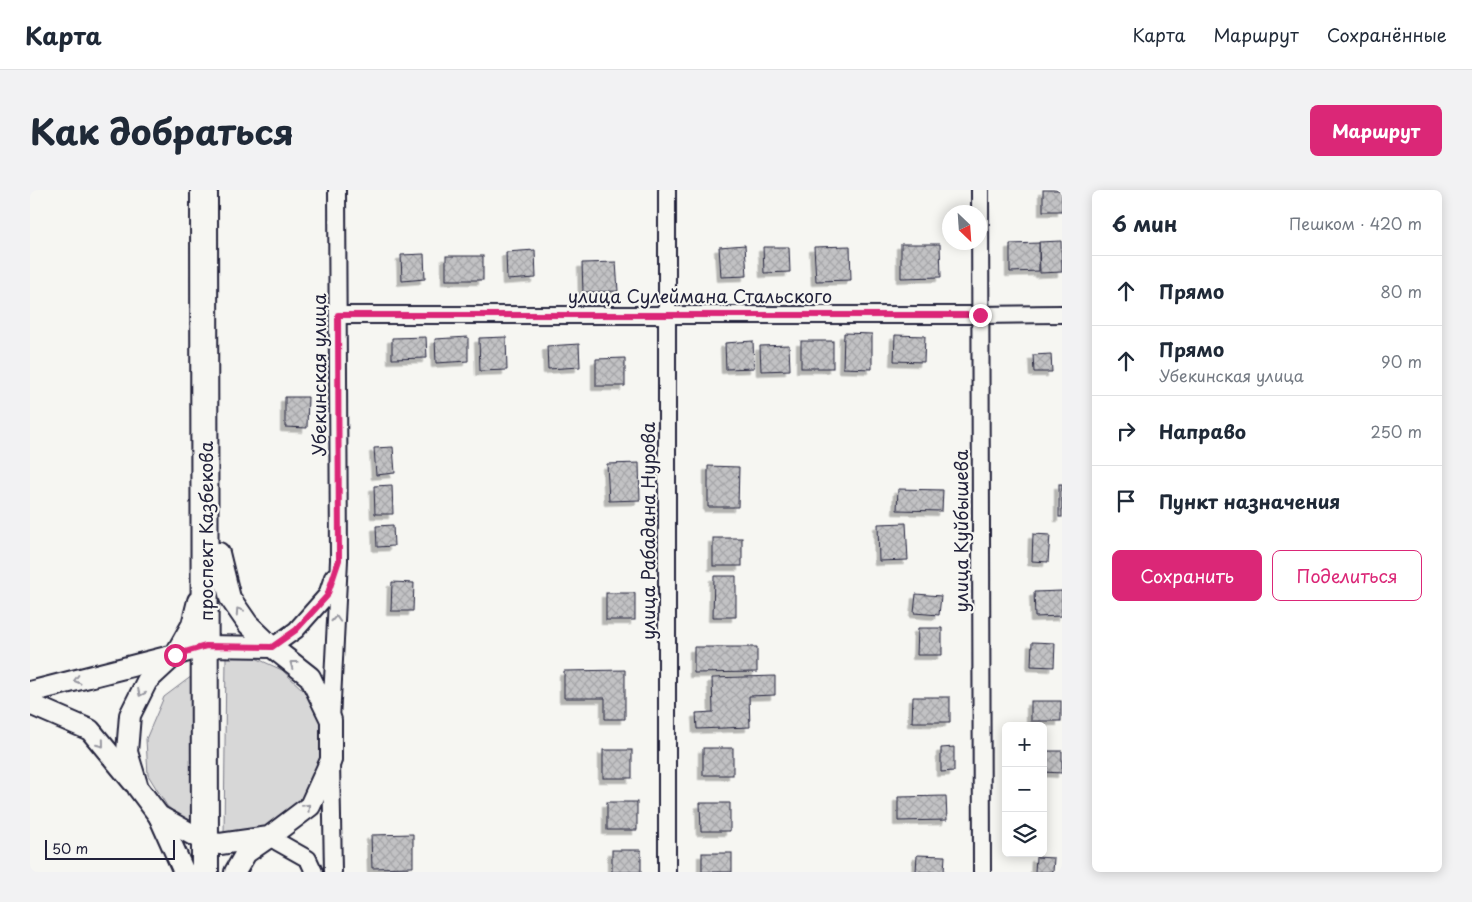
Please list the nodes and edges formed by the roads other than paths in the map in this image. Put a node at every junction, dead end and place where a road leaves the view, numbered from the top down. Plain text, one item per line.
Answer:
1 (204, 190) edge
2 (221, 190) edge
3 (337, 190) edge
4 (667, 190) edge
5 (980, 190) edge
6 (667, 314) junction
7 (1062, 314) edge
8 (338, 315) junction
9 (980, 315) junction
10 (212, 552) junction
11 (339, 560) junction
12 (213, 646) junction
13 (272, 647) junction
14 (175, 655) junction
15 (30, 692) edge
16 (30, 704) edge
17 (331, 720) junction
18 (332, 760) junction
19 (138, 788) junction
20 (159, 816) junction
21 (269, 837) junction
22 (212, 843) junction
23 (184, 872) edge
24 (205, 872) edge
25 (221, 872) edge
26 (234, 872) edge
27 (314, 872) edge
28 (333, 872) edge
29 (667, 872) edge
30 (982, 872) edge

1 - 10 highway, проспект Казбекова
2 - 10 highway, проспект Казбекова
3 - 8 street, Убекинская улица
4 - 6 street, улица Рабадана Нурова
5 - 9 street, улица Куйбышева
6 - 8 street, улица Сулеймана Стальского
6 - 9 street, улица Сулеймана Стальского
6 - 29 street, улица Рабадана Нурова
7 - 9 street, улица Сулеймана Стальского
8 - 11 street, Убекинская улица
9 - 30 street, улица Куйбышева
10 - 12 highway, проспект Казбекова
13 -> 10 street
10 - 14 street
11 - 13 street
17 -> 11 street, Убекинская улица
12 - 13 street
12 - 14 street
12 - 22 highway, проспект Казбекова
17 -> 13 street
14 -> 15 street
14 -> 19 street
16 -> 19 street
17 - 18 street
21 -> 18 street
18 - 28 street
19 - 20 street
20 - 22 street
20 - 23 street
21 - 22 street
21 - 26 street
21 - 27 street
22 - 24 highway, проспект Казбекова
22 - 25 highway, проспект Казбекова

